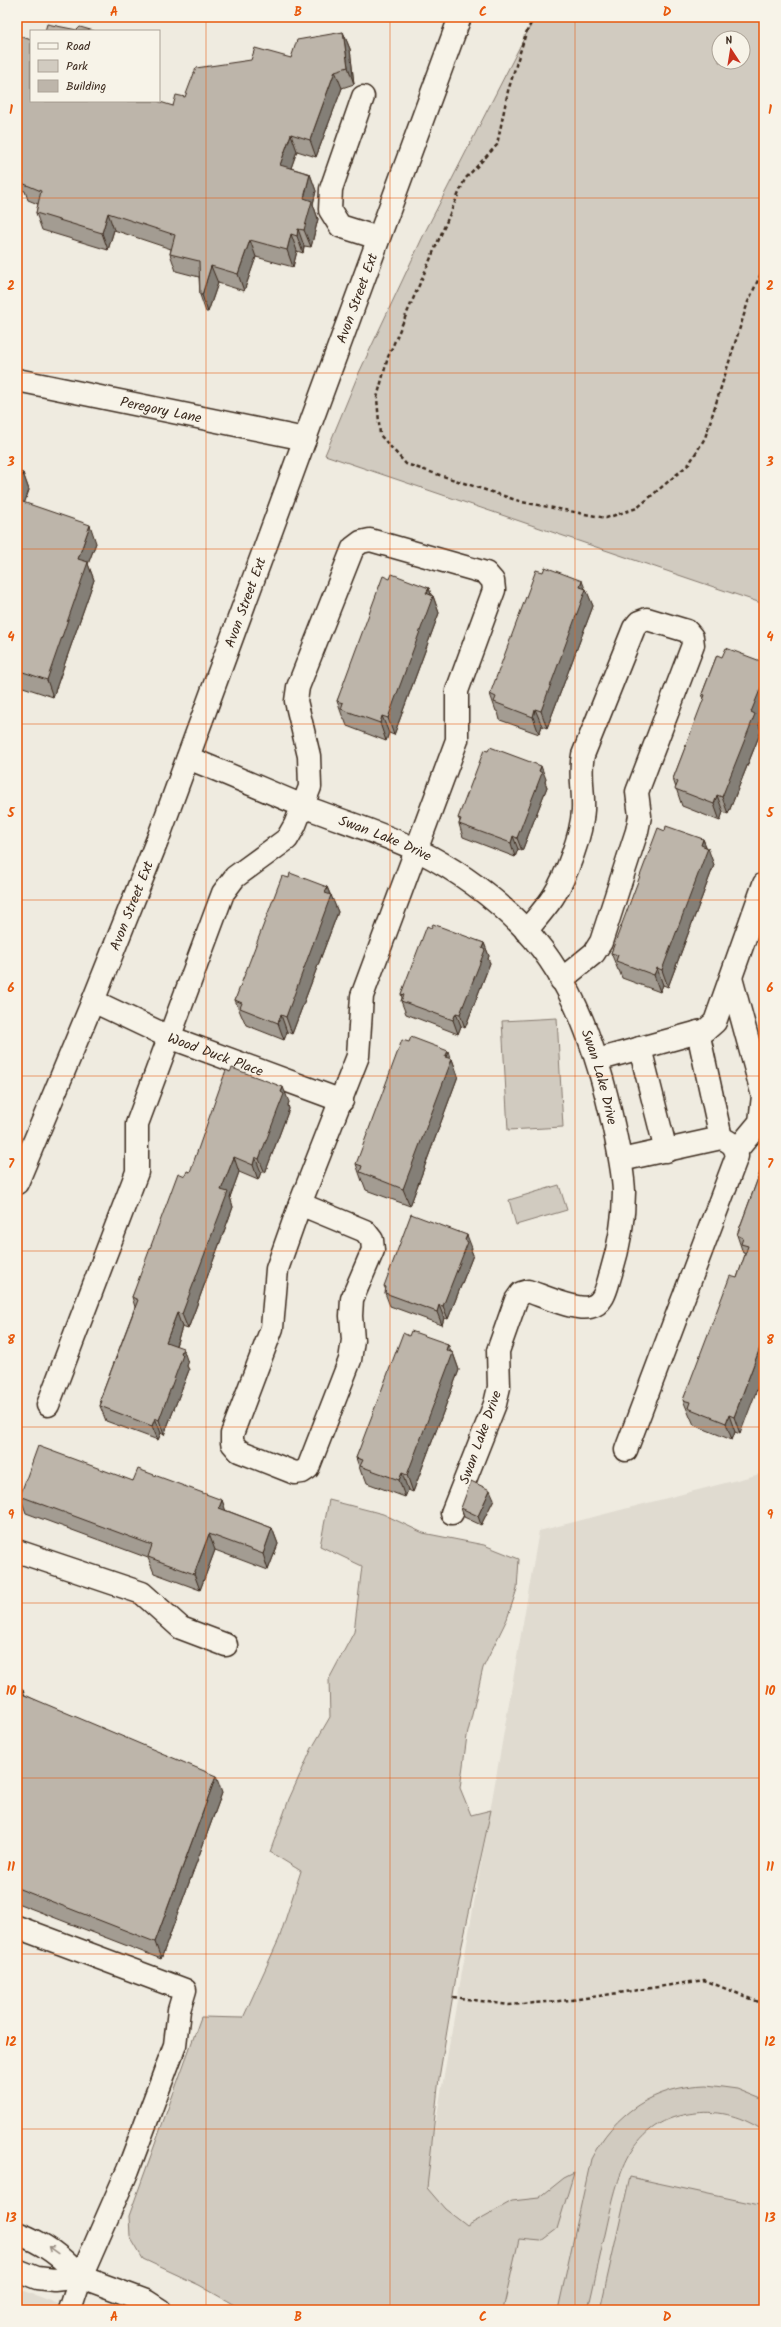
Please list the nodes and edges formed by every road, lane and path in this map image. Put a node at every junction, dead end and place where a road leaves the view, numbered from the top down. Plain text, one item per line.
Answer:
1 (460, 17) edge
2 (534, 17) edge
3 (363, 96) dead end
4 (378, 238) junction
5 (764, 267) edge
6 (17, 380) edge
7 (305, 439) junction
8 (188, 758) junction
9 (302, 806) junction
10 (418, 850) junction
11 (764, 884) edge
12 (526, 931) junction
13 (731, 978) junction
14 (561, 980) junction
15 (93, 1001) junction
16 (698, 1032) junction
17 (169, 1037) junction
18 (640, 1048) junction
19 (597, 1060) junction
20 (342, 1101) junction
21 (729, 1145) junction
22 (666, 1150) junction
23 (621, 1160) junction
24 (17, 1183) edge
25 (300, 1204) junction
26 (48, 1405) dead end
27 (626, 1450) dead end
28 (452, 1513) dead end
29 (17, 1551) edge
30 (226, 1645) dead end
31 (17, 1928) edge
32 (453, 1997) dead end
33 (764, 2004) edge
34 (17, 2233) edge
35 (17, 2270) edge
36 (81, 2277) junction
37 (70, 2310) edge
38 (160, 2310) edge

1 - 4 street, Avon Street Ext
2 - 5 path
3 - 4 street
4 - 7 street, Avon Street Ext
6 - 7 street, Peregory Lane
7 - 8 street, Avon Street Ext
8 - 9 street, Swan Lake Drive
8 - 15 street, Avon Street Ext
9 - 10 street, Swan Lake Drive
9 - 10 street
9 - 17 street
10 - 12 street, Swan Lake Drive
10 - 20 street
11 - 13 street
12 - 14 street, Swan Lake Drive
12 - 14 street
13 - 16 street
13 - 21 street
14 - 19 street, Swan Lake Drive
15 - 17 street, Wood Duck Place
15 - 24 street, Avon Street Ext
16 - 18 street
16 - 21 street
17 - 20 street, Wood Duck Place
17 - 26 street
18 - 19 street
18 - 22 street
19 - 23 street, Swan Lake Drive
20 - 25 street
21 - 22 street
21 - 27 street
22 - 23 street
23 - 28 street, Swan Lake Drive
25 - 25 street
29 - 30 street
31 - 36 street
32 - 33 path
36 -> 34 street
35 - 36 street
36 - 37 street
36 - 38 street

